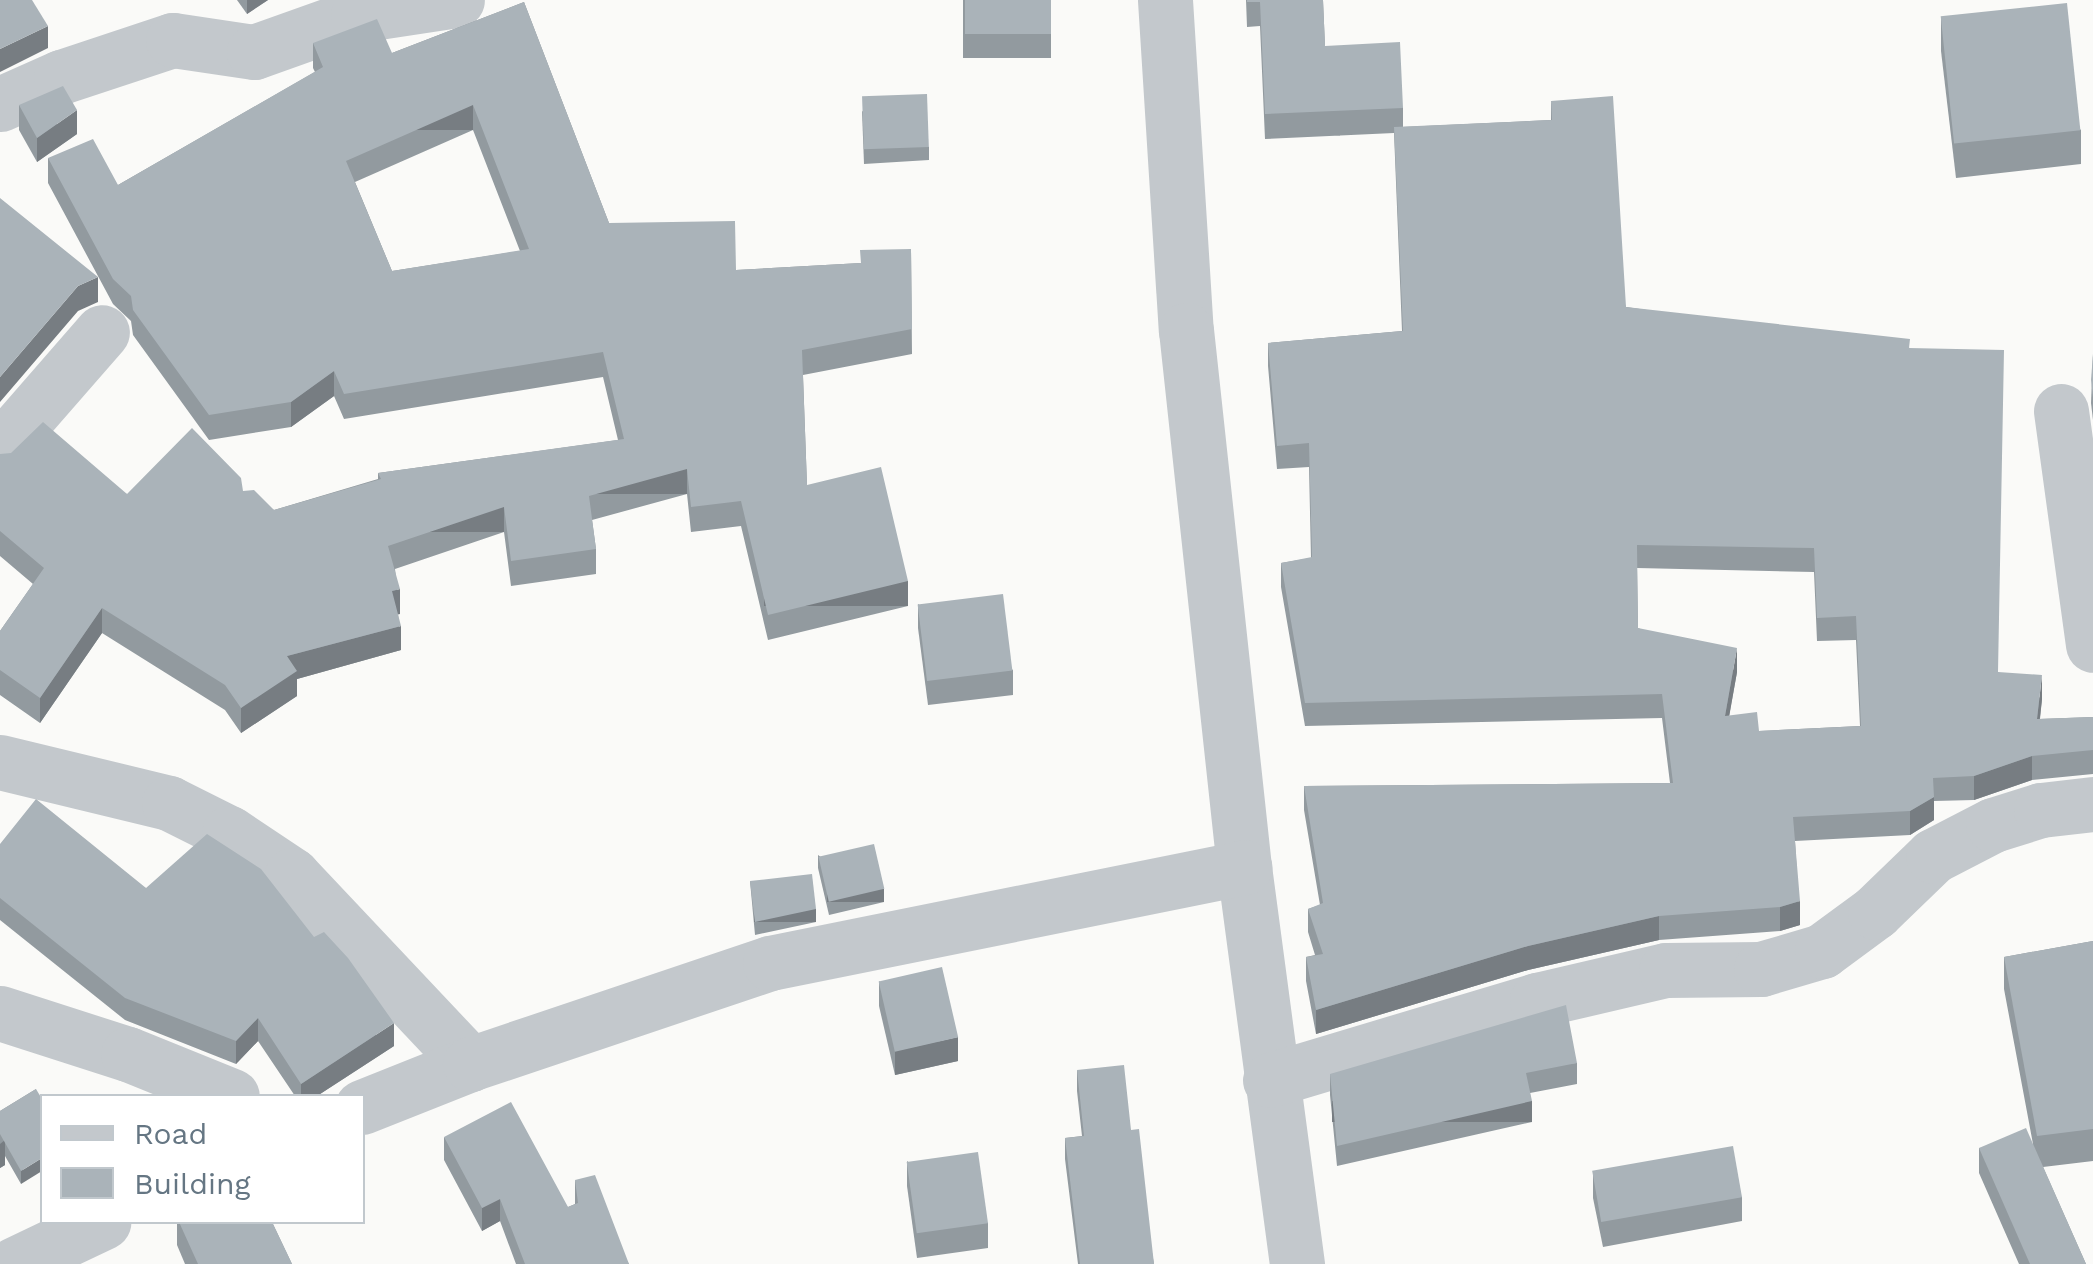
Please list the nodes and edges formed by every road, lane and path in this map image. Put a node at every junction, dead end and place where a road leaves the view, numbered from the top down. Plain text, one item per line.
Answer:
1 (457, 0) edge
2 (1164, 0) edge
3 (0, 104) edge
4 (102, 332) dead end
5 (2060, 411) dead end
6 (0, 449) edge
7 (2093, 645) edge
8 (0, 762) edge
9 (2093, 804) edge
10 (1244, 867) junction
11 (0, 1012) edge
12 (470, 1064) junction
13 (1270, 1080) junction
14 (227, 1094) edge
15 (365, 1106) edge
16 (99, 1224) edge
17 (15, 1264) edge
18 (1297, 1264) edge

1 - 3 street
2 - 10 street
4 - 6 street
5 - 7 street
8 - 12 street
9 - 13 street
10 - 12 street
10 - 13 street
11 - 14 street
12 - 15 street
13 - 18 street
16 - 17 street

